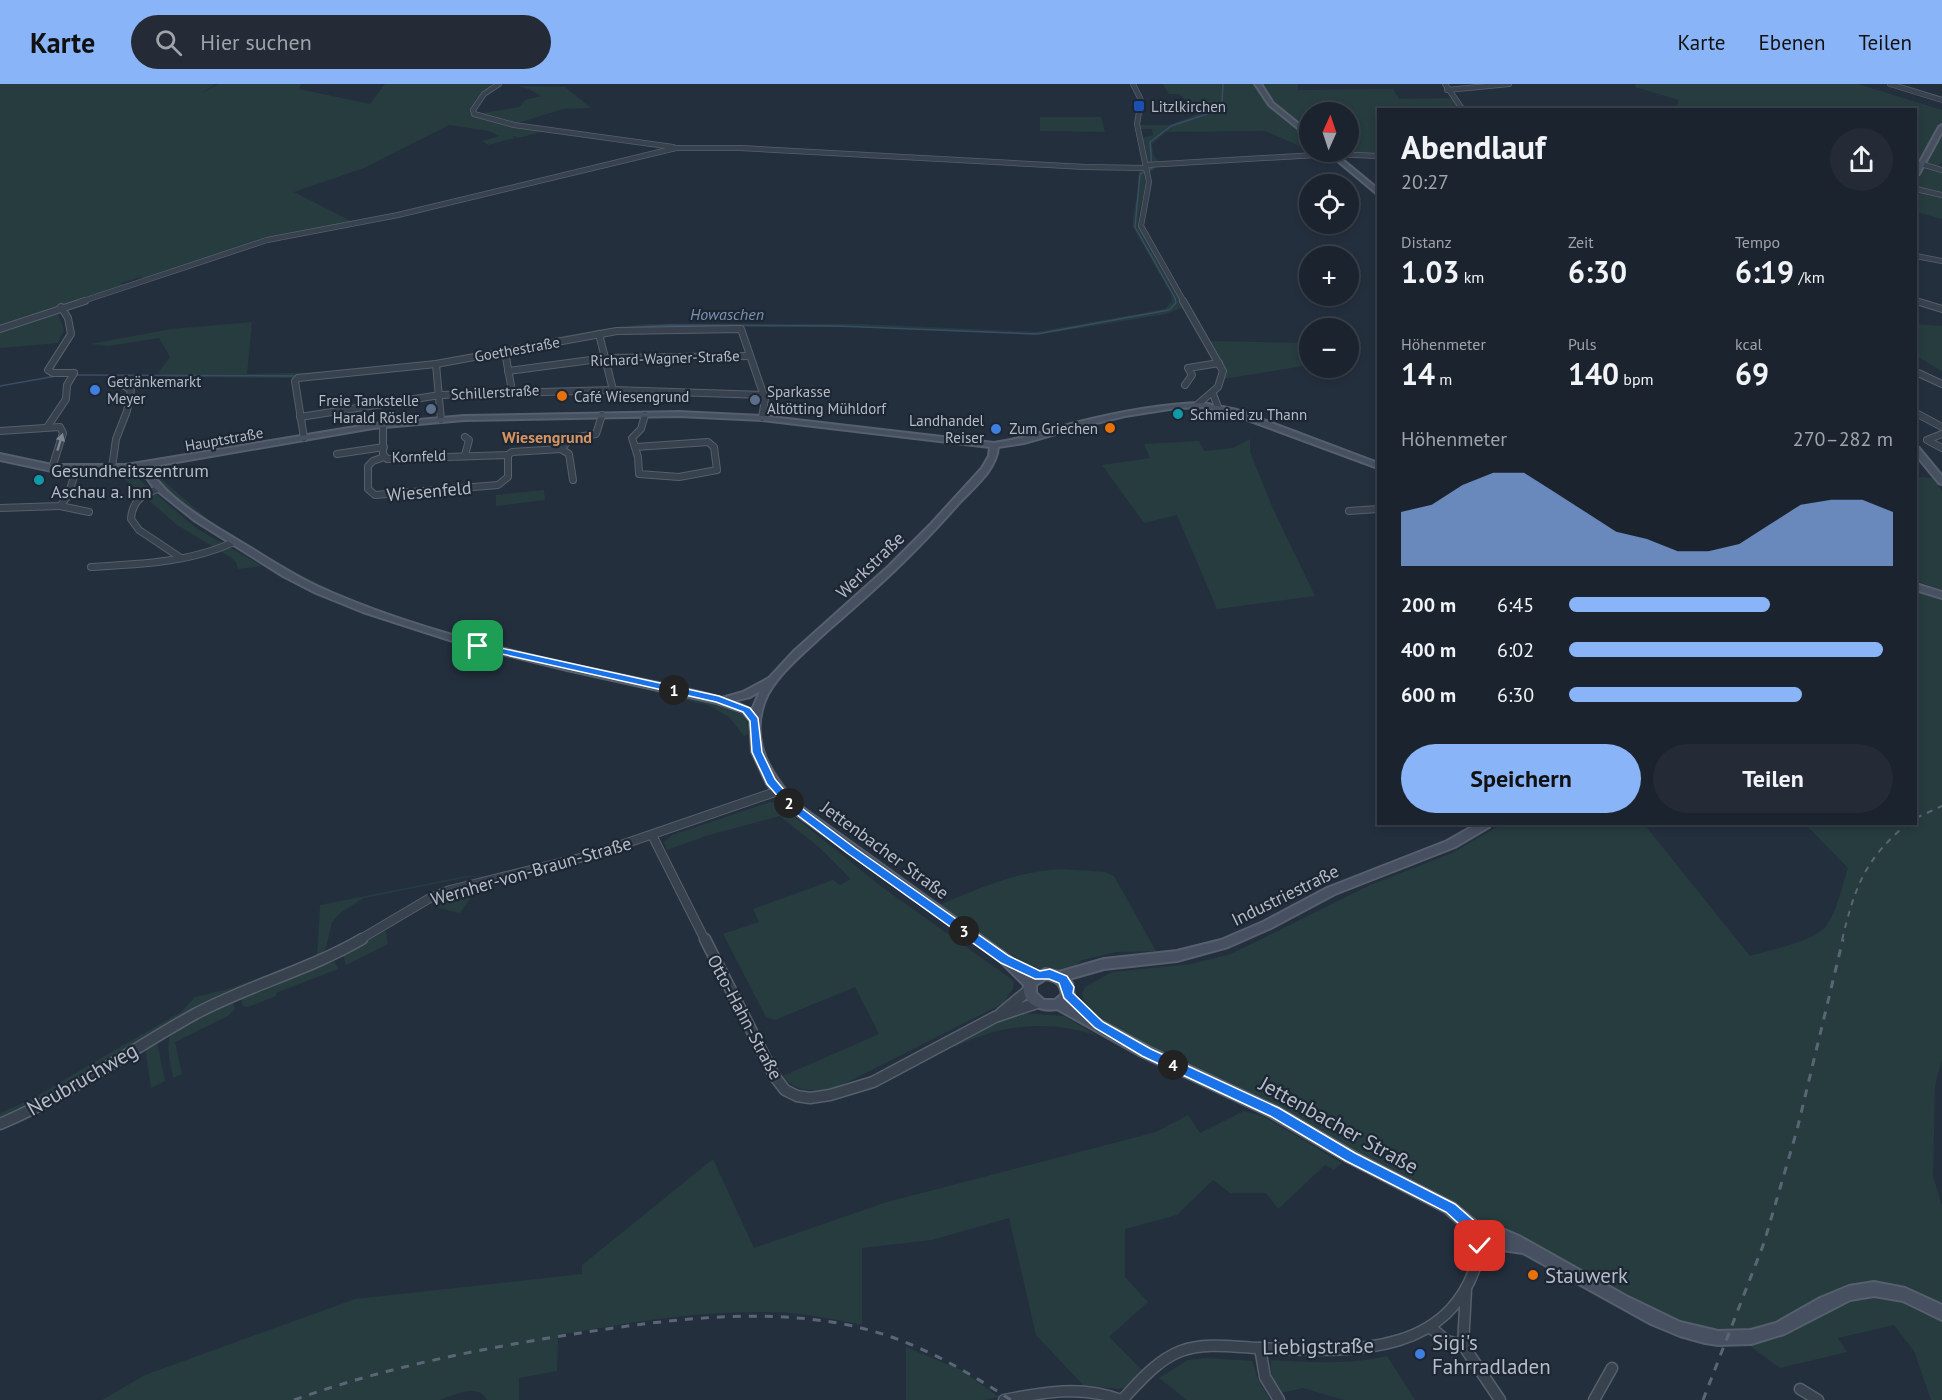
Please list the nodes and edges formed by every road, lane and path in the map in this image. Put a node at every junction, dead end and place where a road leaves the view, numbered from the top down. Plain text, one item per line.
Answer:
1 (499, 84) edge
2 (1133, 84) edge
3 (1258, 84) edge
4 (1445, 84) edge
5 (1509, 84) edge
6 (1890, 84) edge
7 (1447, 90) junction
8 (1942, 100) edge
9 (1461, 108) edge
10 (1299, 127) edge
11 (1942, 127) edge
12 (676, 148) junction
13 (1359, 156) edge
14 (1377, 156) edge
15 (1299, 157) edge
16 (1342, 162) edge
17 (1921, 164) junction
18 (1147, 168) junction
19 (1942, 170) edge
20 (1917, 172) edge
21 (1917, 189) edge
22 (1377, 191) edge
23 (1942, 195) edge
24 (1917, 256) edge
25 (1942, 261) edge
26 (1917, 301) edge
27 (61, 308) junction
28 (1942, 309) edge
29 (0, 328) edge
30 (599, 334) junction
31 (505, 352) junction
32 (750, 356) junction
33 (606, 358) junction
34 (1219, 363) junction
35 (436, 364) junction
36 (508, 371) junction
37 (1917, 372) edge
38 (1942, 384) edge
39 (123, 385) dead end
40 (1185, 385) dead end
41 (613, 390) junction
42 (512, 391) junction
43 (1213, 394) junction
44 (440, 395) junction
45 (764, 395) junction
46 (1197, 405) junction
47 (1218, 408) junction
48 (1917, 414) edge
49 (602, 415) junction
50 (645, 415) junction
51 (300, 417) junction
52 (762, 418) junction
53 (441, 420) junction
54 (383, 425) junction
55 (48, 426) junction
56 (1942, 427) edge
57 (0, 431) edge
58 (1942, 434) edge
59 (465, 437) dead end
60 (304, 438) junction
61 (994, 445) junction
62 (384, 447) junction
63 (636, 447) junction
64 (1942, 448) edge
65 (561, 449) junction
66 (337, 454) dead end
67 (508, 454) junction
68 (1918, 454) edge
69 (465, 455) junction
70 (0, 457) edge
71 (384, 457) junction
72 (155, 464) junction
73 (143, 466) junction
74 (1377, 466) edge
75 (52, 468) junction
76 (112, 468) junction
77 (76, 470) junction
78 (152, 477) junction
79 (1941, 479) edge
80 (573, 480) dead end
81 (160, 488) junction
82 (60, 506) junction
83 (0, 508) edge
84 (1377, 509) edge
85 (1349, 511) dead end
86 (89, 512) dead end
87 (234, 542) junction
88 (181, 558) junction
89 (91, 567) dead end
90 (1917, 587) edge
91 (1942, 595) edge
92 (774, 677) junction
93 (723, 700) junction
94 (759, 703) junction
95 (755, 720) junction
96 (778, 791) junction
97 (1483, 825) edge
98 (652, 836) junction
99 (1092, 967) junction
100 (1059, 977) junction
101 (1032, 983) junction
102 (1068, 991) junction
103 (1037, 1003) junction
104 (1058, 1004) junction
105 (995, 1017) junction
106 (1099, 1025) junction
107 (162, 1032) joint
108 (0, 1124) edge
109 (1475, 1229) junction
110 (1480, 1246) junction
111 (1522, 1247) junction
112 (1466, 1288) junction
113 (1942, 1313) edge
114 (1431, 1328) junction
115 (1463, 1346) junction
116 (1260, 1348) junction
117 (1612, 1368) dead end
118 (1800, 1389) dead end
119 (1004, 1400) edge
120 (1121, 1400) edge
121 (1279, 1400) edge
122 (1500, 1400) edge
123 (1594, 1400) edge
124 (1818, 1400) edge

1 - 12 street
2 - 18 street
3 - 10 street
4 - 7 street
5 - 7 street
6 - 8 street
7 - 9 street
11 - 17 street
12 - 18 street
12 - 27 street
13 - 14 street
15 - 18 street
16 - 22 street
17 - 19 street
17 - 20 street
18 - 34 street
21 - 23 street
24 - 25 street
26 - 28 street
27 - 29 street
27 - 55 street
30 - 31 street, Goethestraße
30 - 32 street, Goethestraße
30 - 33 street
31 - 35 street, Goethestraße
31 - 36 street
32 - 33 street, Richard-Wagner-Straße
32 - 45 street
33 - 36 street, Richard-Wagner-Straße
33 - 41 street
34 - 40 street
34 - 43 street
35 - 44 street
35 - 51 street, Goethestraße
36 - 42 street
37 - 38 street
39 - 76 street
41 - 42 street, Schillerstraße
41 - 45 street, Schillerstraße
42 - 44 street, Schillerstraße
43 - 46 street
43 - 47 street
44 - 51 street, Schillerstraße
44 - 53 street
45 - 52 street
46 - 47 street, Hauptstraße
46 - 61 street, Hauptstraße
47 - 74 street, Hauptstraße
48 - 56 street
49 - 50 street, Hauptstraße
49 - 53 street, Hauptstraße
49 - 65 street, Kornfeld
50 - 52 street, Hauptstraße
50 - 63 street
51 - 60 street
52 - 61 street, Hauptstraße
53 - 54 street, Hauptstraße
54 - 60 street, Hauptstraße
54 - 62 street, Kornfeld
55 - 57 street
75 -> 55 street
58 - 64 street
59 - 69 street, Kornfeld
60 - 72 street, Hauptstraße
61 - 92 street, Werkstraße
62 - 66 street, Kornfeld
62 - 71 street, Kornfeld
63 - 63 street
65 - 67 street, Kornfeld
65 - 80 street
67 - 69 street, Kornfeld
67 - 71 street, Wiesenfeld
68 - 79 street
69 - 71 street, Kornfeld
70 - 75 street, Hauptstraße
72 - 73 street, Hauptstraße
72 - 78 street
73 - 76 street, Hauptstraße
73 - 78 street
75 - 77 street, Hauptstraße
76 - 77 street, Hauptstraße
77 - 82 street
78 - 81 street
81 - 87 street
81 - 88 street
82 - 83 street
82 - 86 street
84 - 85 street
87 - 88 street
87 - 93 street
88 - 89 street
90 - 91 street
92 - 93 street
92 - 94 street, Werkstraße
93 - 94 street
93 - 95 street
94 - 95 street, Jettenbacher Straße
95 - 96 street, Jettenbacher Straße
96 - 98 street, Wernher-von-Braun-Straße
96 - 101 street, Jettenbacher Straße
97 - 99 street, Industriestraße
98 - 105 street, Otto-Hahn-Straße
98 - 107 street, Wernher-von-Braun-Straße
99 - 100 street, Industriestraße
99 - 102 street, Industriestraße
100 - 101 street
100 - 102 street
101 - 103 street
101 - 105 street, Otto-Hahn-Straße
102 - 104 street
102 - 106 street, Jettenbacher Straße
103 - 104 street
103 - 105 street, Otto-Hahn-Straße
104 - 106 street, Jettenbacher Straße
106 - 109 street, Jettenbacher Straße
107 - 108 street, Neubruchweg
109 - 110 street
109 - 111 street
110 - 111 street
110 - 112 street, Liebigstraße
111 - 113 street
112 - 114 street, Liebigstraße
112 - 115 street
114 - 115 street
114 - 116 street, Liebigstraße
115 - 122 street
116 - 120 street, Liebigstraße
116 - 121 street
117 - 123 street
118 - 124 street
119 - 120 street

